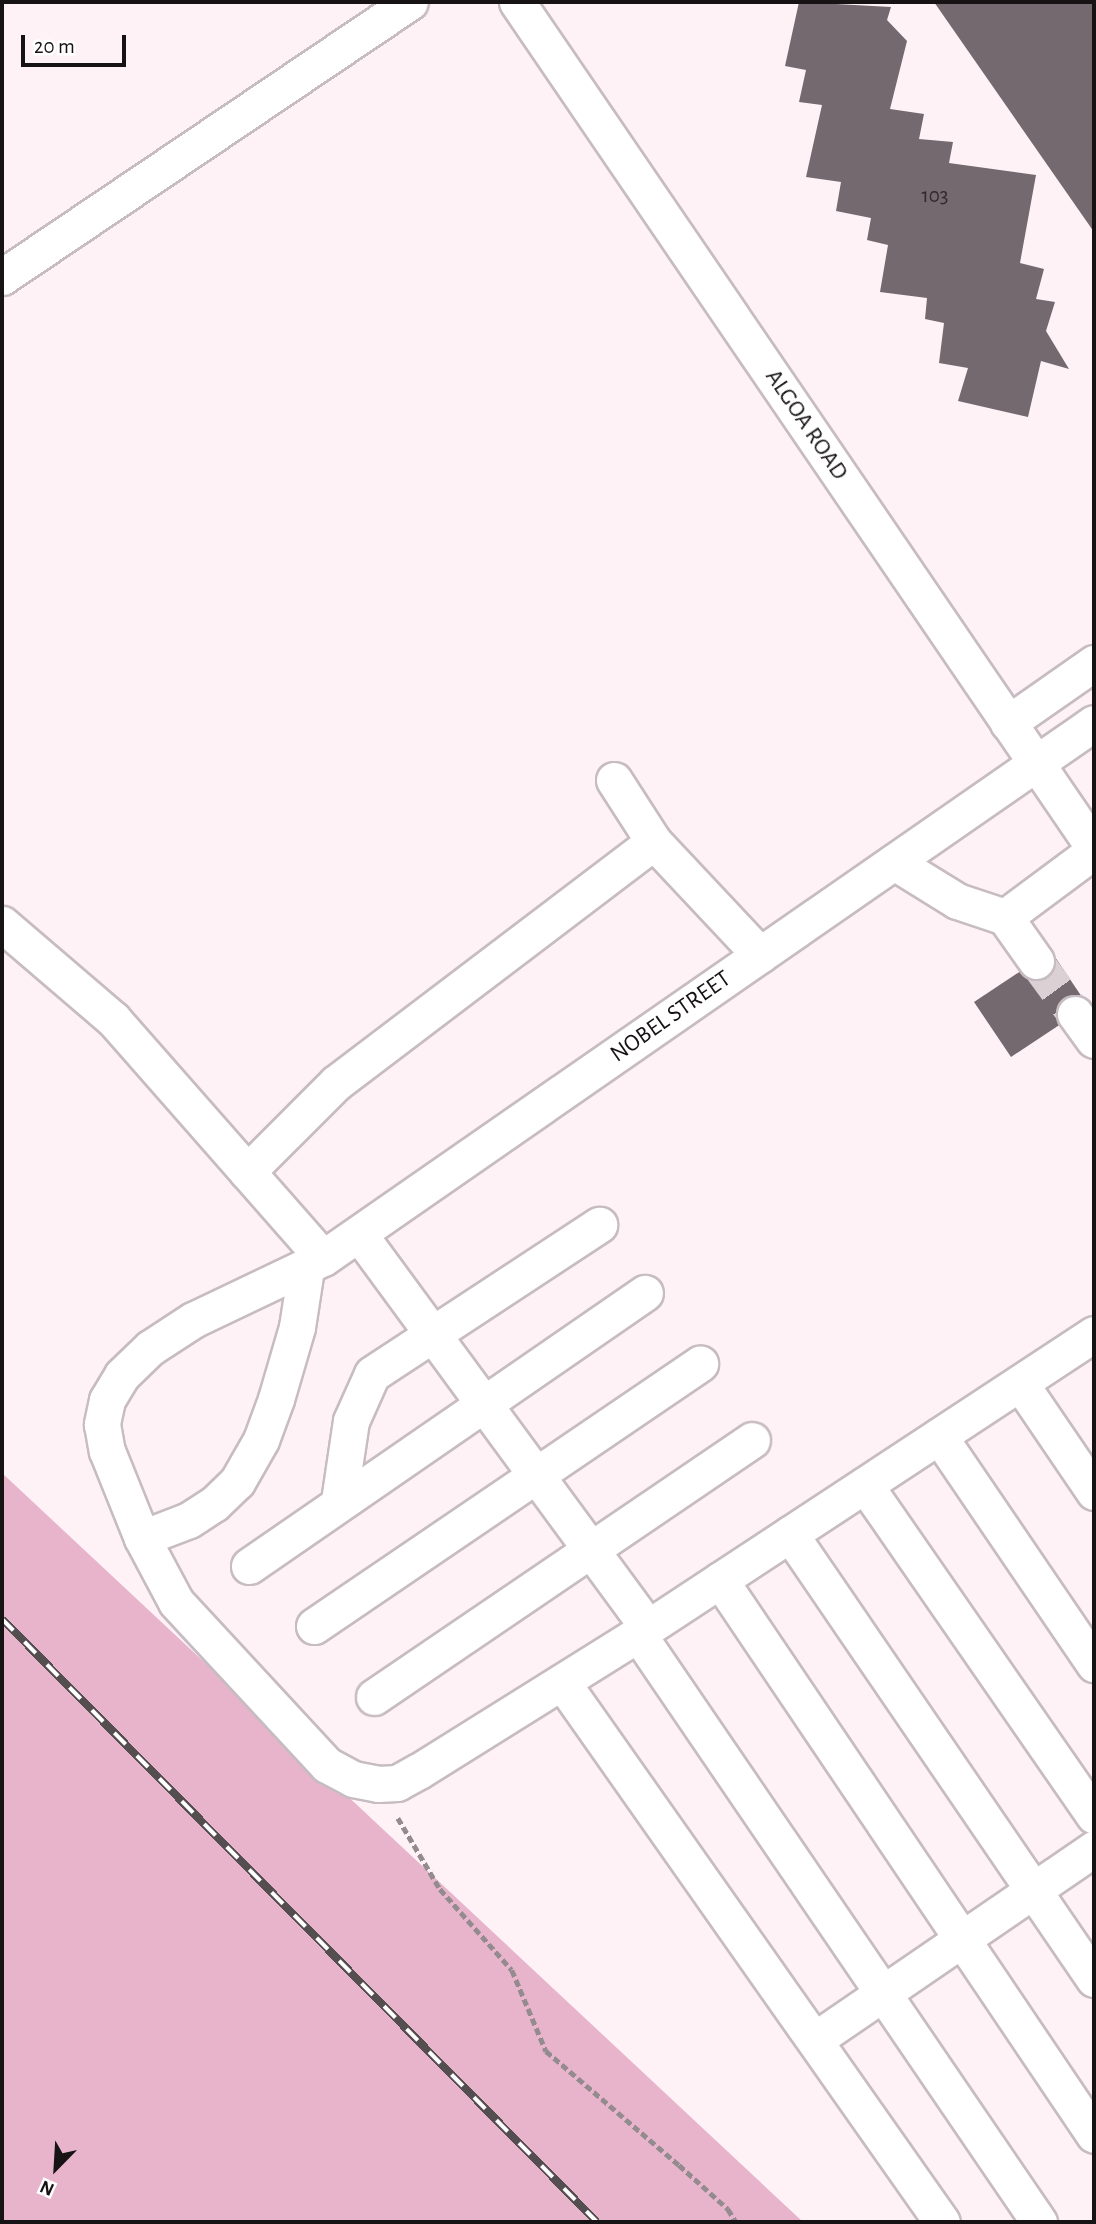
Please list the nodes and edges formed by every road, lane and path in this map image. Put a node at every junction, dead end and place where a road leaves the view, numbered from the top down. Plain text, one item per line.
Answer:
1 (410, 2) edge
2 (517, 2) edge
3 (2, 277) edge
4 (1094, 663) edge
5 (1008, 723) junction
6 (1094, 723) edge
7 (1035, 762) junction
8 (614, 780) dead end
9 (654, 842) junction
10 (1094, 850) edge
11 (894, 862) junction
12 (1005, 917) junction
13 (2, 924) edge
14 (760, 955) junction
15 (1036, 961) tunnel mouth
16 (247, 1172) junction
17 (599, 1226) dead end
18 (359, 1234) junction
19 (315, 1264) junction
20 (645, 1293) dead end
21 (432, 1333) junction
22 (1094, 1334) edge
23 (700, 1364) dead end
24 (1020, 1383) junction
25 (483, 1405) junction
26 (939, 1436) junction
27 (752, 1440) dead end
28 (540, 1477) junction
29 (865, 1485) junction
30 (1094, 1492) edge
31 (339, 1501) junction
32 (790, 1534) junction
33 (142, 1538) junction
34 (594, 1551) junction
35 (249, 1566) dead end
36 (720, 1580) junction
37 (314, 1626) dead end
38 (643, 1631) junction
39 (1094, 1664) edge
40 (562, 1682) junction
41 (374, 1697) dead end
42 (378, 1784) junction
43 (1094, 1816) edge
44 (1094, 1849) edge
45 (1034, 1891) junction
46 (962, 1939) junction
47 (1094, 1979) edge
48 (882, 1992) junction
49 (816, 2039) junction
50 (1094, 2135) edge
51 (736, 2222) edge
52 (942, 2222) edge
53 (1039, 2222) edge

1 - 3 street
2 - 5 street, ALGOA ROAD
4 - 5 street
5 - 7 street, ALGOA ROAD
6 - 7 street, NOBEL STREET
7 - 10 street, ALGOA ROAD
7 - 11 street, NOBEL STREET
8 - 9 street
9 - 14 street
9 - 16 street
10 - 12 street
11 - 12 street
11 - 14 street, NOBEL STREET
12 - 15 street
13 - 16 street
14 - 18 street, NOBEL STREET
16 - 19 street
17 - 21 street
18 - 19 street, NOBEL STREET
18 - 21 street
19 - 33 street
19 - 33 street, NOBEL STREET
20 - 25 street
21 - 25 street
21 - 31 street
22 - 24 street
23 - 28 street
24 - 26 street
24 - 30 street
25 - 28 street
25 - 31 street
26 - 29 street
26 - 39 street
27 - 34 street
28 - 34 street
28 - 37 street
29 - 32 street
29 - 43 street
31 - 35 street
32 - 36 street
32 - 45 street
33 - 42 street, NOBEL STREET
34 - 38 street
34 - 41 street
36 - 38 street
36 - 46 street
38 - 40 street
38 - 48 street
40 - 42 street
40 - 49 street
42 - 51 path
44 - 45 street
45 - 46 street
45 - 47 street
46 - 48 street
46 - 50 street
48 - 49 street
48 - 53 street
49 - 52 street

